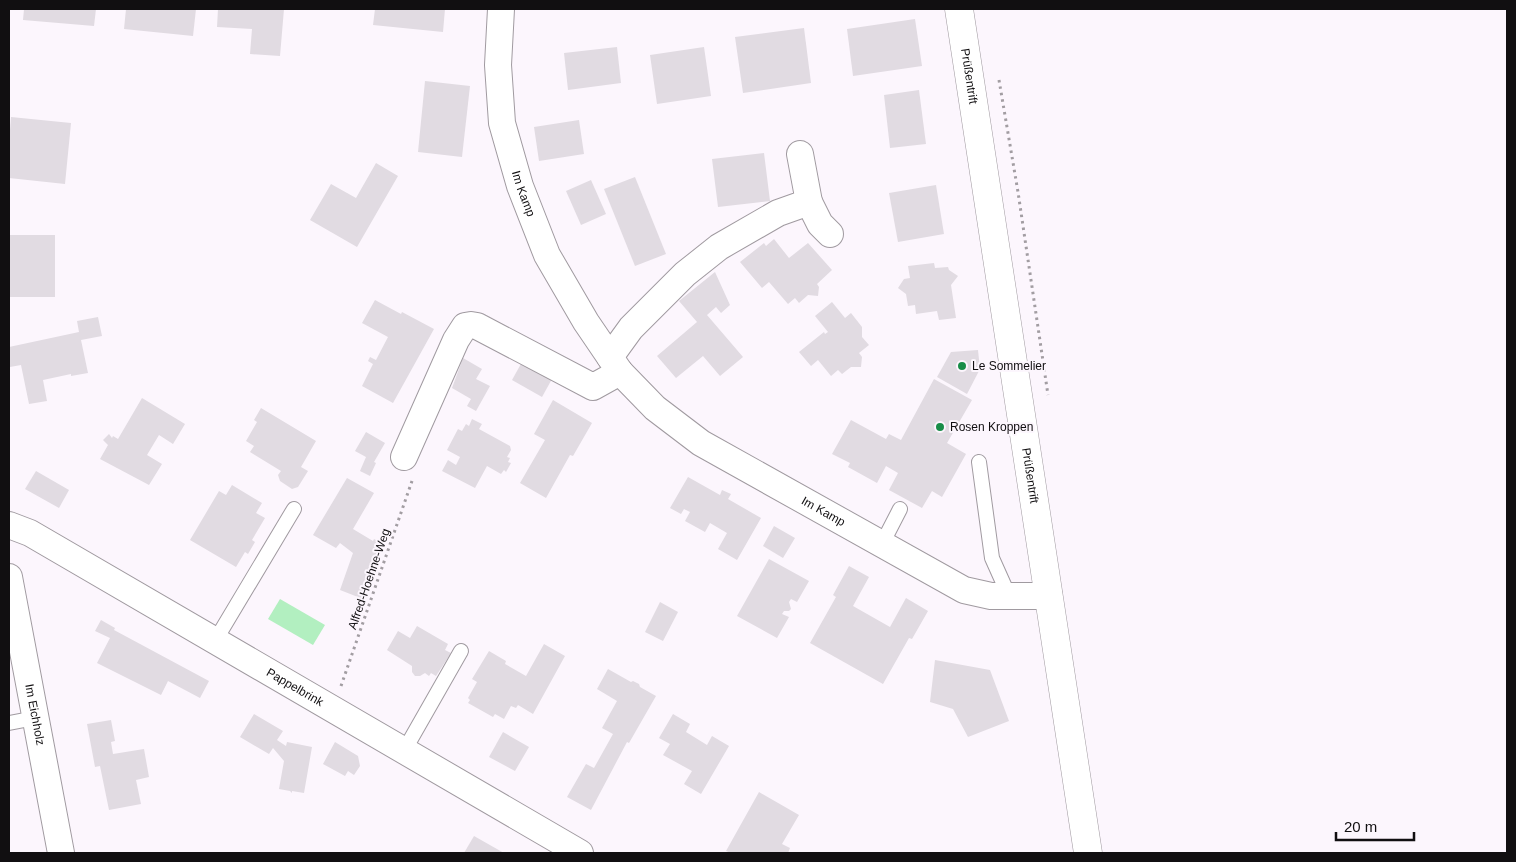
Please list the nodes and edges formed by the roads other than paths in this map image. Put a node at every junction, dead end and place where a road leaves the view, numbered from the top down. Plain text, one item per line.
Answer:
1 (502, 9) edge
2 (959, 9) edge
3 (800, 154) dead end
4 (809, 202) junction
5 (830, 234) dead end
6 (615, 365) junction
7 (404, 457) road end
8 (979, 462) dead end
9 (294, 509) dead end
10 (900, 509) dead end
11 (9, 525) edge
12 (882, 544) junction
13 (9, 577) edge
14 (1009, 596) junction
15 (1049, 596) junction
16 (215, 641) junction
17 (461, 651) dead end
18 (35, 718) junction
19 (9, 723) edge
20 (404, 751) junction
21 (61, 853) edge
22 (580, 853) edge
23 (1088, 853) edge

1 - 6 street, Im Kamp
2 - 15 main road, Prüßentrift
3 - 4 street
4 - 5 street
4 - 6 street
6 - 7 street
6 - 12 street, Im Kamp
8 - 14 lane
9 - 16 lane
10 - 12 lane
11 - 16 street, Pappelbrink
12 - 14 street, Im Kamp
13 - 18 street, Im Eichholz
14 - 15 street, Im Kamp
15 - 23 main road, Prüßentrift
16 - 20 street, Pappelbrink
17 - 20 lane
18 - 19 lane
18 - 21 street, Im Eichholz
20 - 22 street, Pappelbrink

